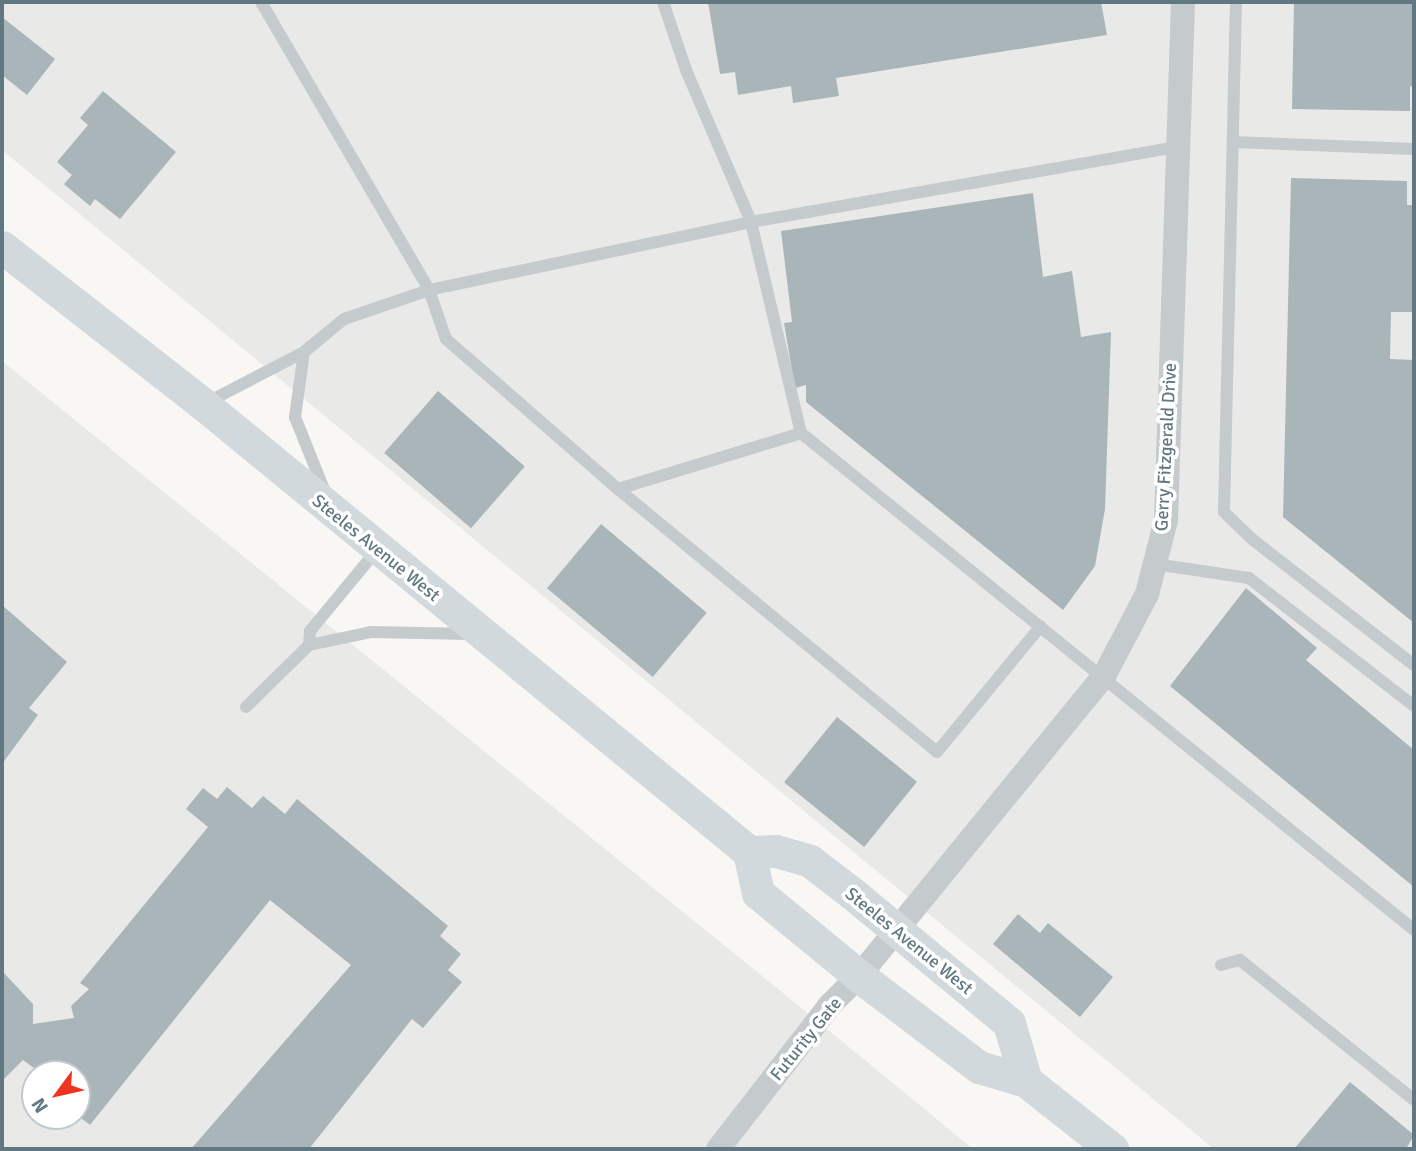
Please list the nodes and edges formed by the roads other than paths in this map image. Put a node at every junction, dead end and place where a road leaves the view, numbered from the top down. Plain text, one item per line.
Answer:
1 (261, 2) edge
2 (663, 2) edge
3 (1182, 2) edge
4 (1236, 2) edge
5 (1233, 142) junction
6 (1178, 147) junction
7 (1414, 149) edge
8 (751, 222) junction
9 (2, 247) edge
10 (429, 289) junction
11 (304, 352) junction
12 (203, 404) junction
13 (801, 433) junction
14 (618, 489) junction
15 (335, 516) junction
16 (377, 550) junction
17 (1155, 564) junction
18 (1041, 626) junction
19 (485, 634) junction
20 (309, 645) junction
21 (1414, 665) edge
22 (1104, 676) junction
23 (1414, 706) edge
24 (246, 707) dead end
25 (749, 852) junction
26 (1414, 930) edge
27 (896, 931) junction
28 (1221, 965) dead end
29 (859, 976) junction
30 (1026, 1081) junction
31 (1414, 1100) edge
32 (718, 1149) edge
33 (1112, 1149) edge

1 - 10 lane
2 - 8 lane
3 - 6 street, Gerry Fitzgerald Drive
4 - 5 lane
5 - 7 lane
5 - 21 lane
6 - 8 lane
6 - 17 street, Gerry Fitzgerald Drive
8 - 10 lane
8 - 13 lane
9 - 12 main road, Steeles Avenue West
10 - 11 lane
10 - 14 lane
11 - 12 lane
11 - 15 lane
12 - 15 main road, Steeles Avenue West
13 - 14 lane
13 - 18 lane
14 - 18 lane
15 - 16 main road, Steeles Avenue West
16 - 19 main road, Steeles Avenue West
16 - 20 lane
17 - 22 street, Gerry Fitzgerald Drive
17 - 23 lane
18 - 22 lane
19 - 20 lane
19 - 25 main road, Steeles Avenue West
20 - 24 lane
22 - 26 lane
22 - 27 street, Gerry Fitzgerald Drive
25 - 27 main road, Steeles Avenue West
25 - 29 main road
27 - 29 street, Futurity Gate
27 - 30 main road, Steeles Avenue West
28 - 31 lane
29 - 30 main road
29 - 32 street, Futurity Gate
30 - 33 main road

